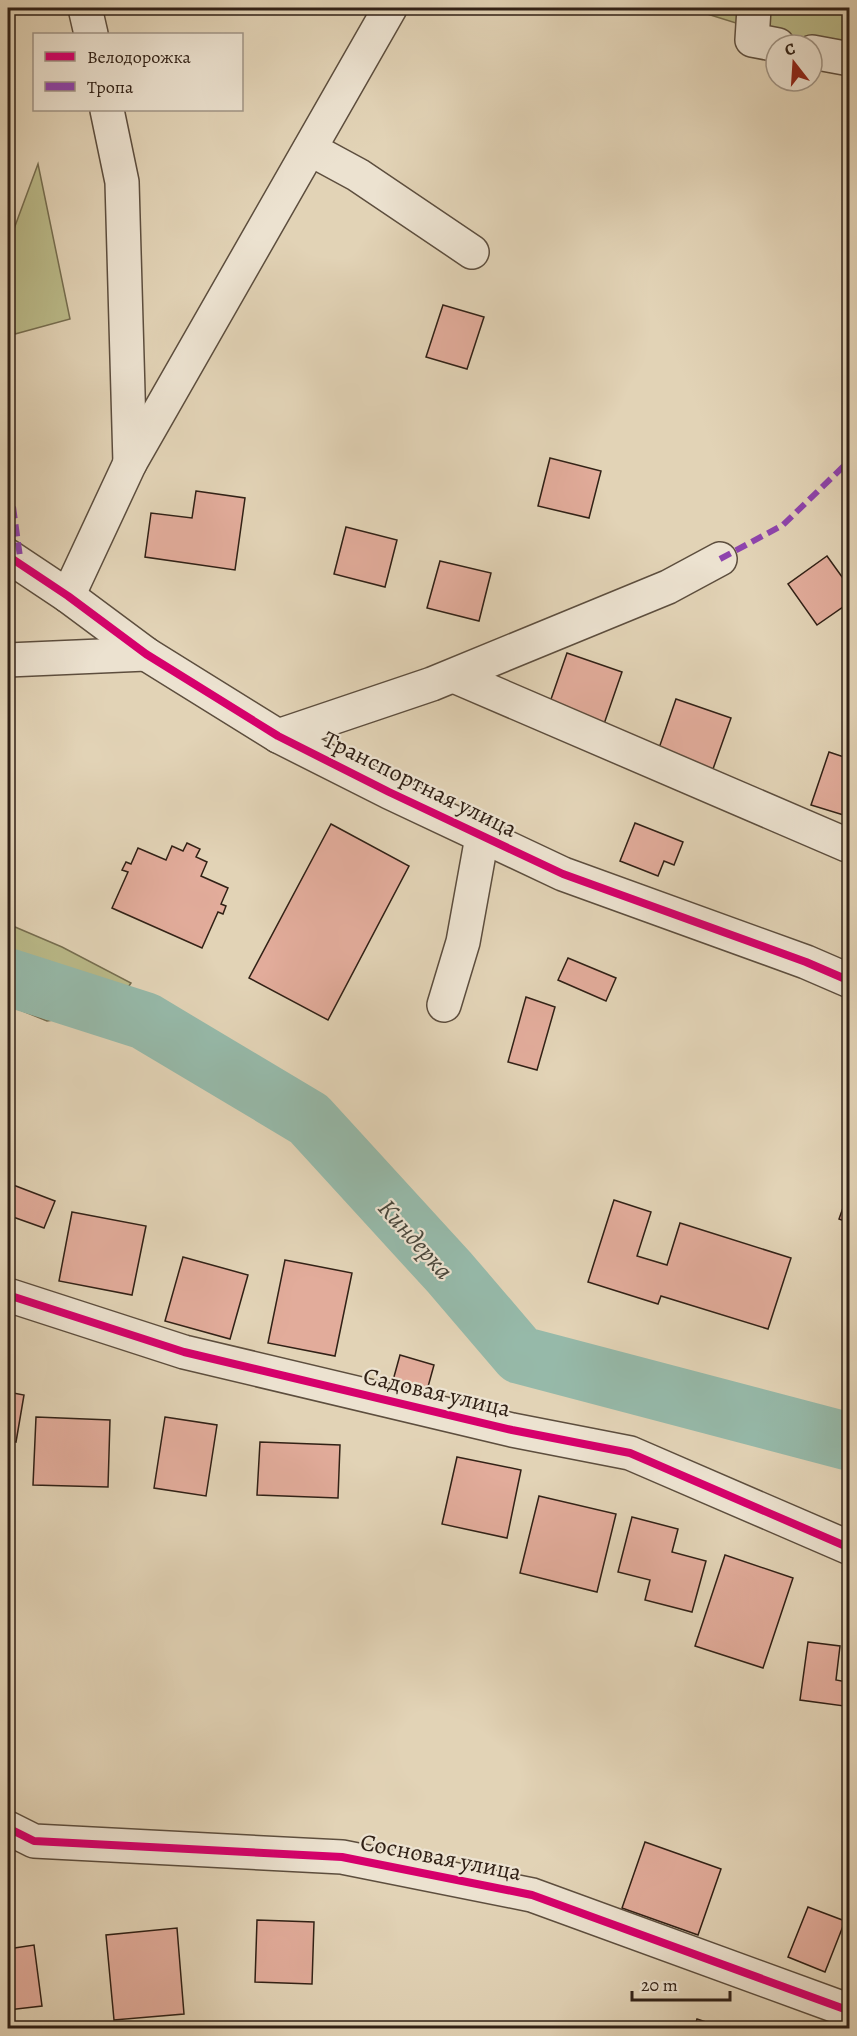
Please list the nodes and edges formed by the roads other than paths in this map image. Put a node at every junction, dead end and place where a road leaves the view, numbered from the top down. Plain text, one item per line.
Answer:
1 (85, 8) edge
2 (390, 8) edge
3 (754, 8) edge
4 (91, 33) edge
5 (764, 42) edge
6 (824, 54) edge
7 (849, 59) edge
8 (107, 111) edge
9 (310, 149) junction
10 (472, 252) dead end
11 (130, 463) junction
12 (8, 556) edge
13 (720, 559) dead end
14 (68, 596) junction
15 (146, 654) junction
16 (8, 660) edge
17 (454, 676) junction
18 (278, 736) junction
19 (482, 837) junction
20 (847, 845) dead end
21 (849, 981) edge
22 (444, 1005) dead end
23 (8, 1295) edge
24 (849, 1548) edge
25 (8, 1828) edge
26 (849, 2011) edge

1 - 4 street
2 - 9 street
3 - 5 street
6 - 7 street
8 - 11 street
9 - 10 street
9 - 11 street
11 - 14 street
12 - 14 street, Транспортная улица
13 - 17 street
14 - 15 street, Транспортная улица
15 - 16 street
15 - 18 street, Транспортная улица
17 - 18 street
17 - 20 street
18 - 19 street, Транспортная улица
19 - 21 street, Транспортная улица
19 - 22 street
23 - 24 street, Садовая улица
25 - 26 street, Сосновая улица

